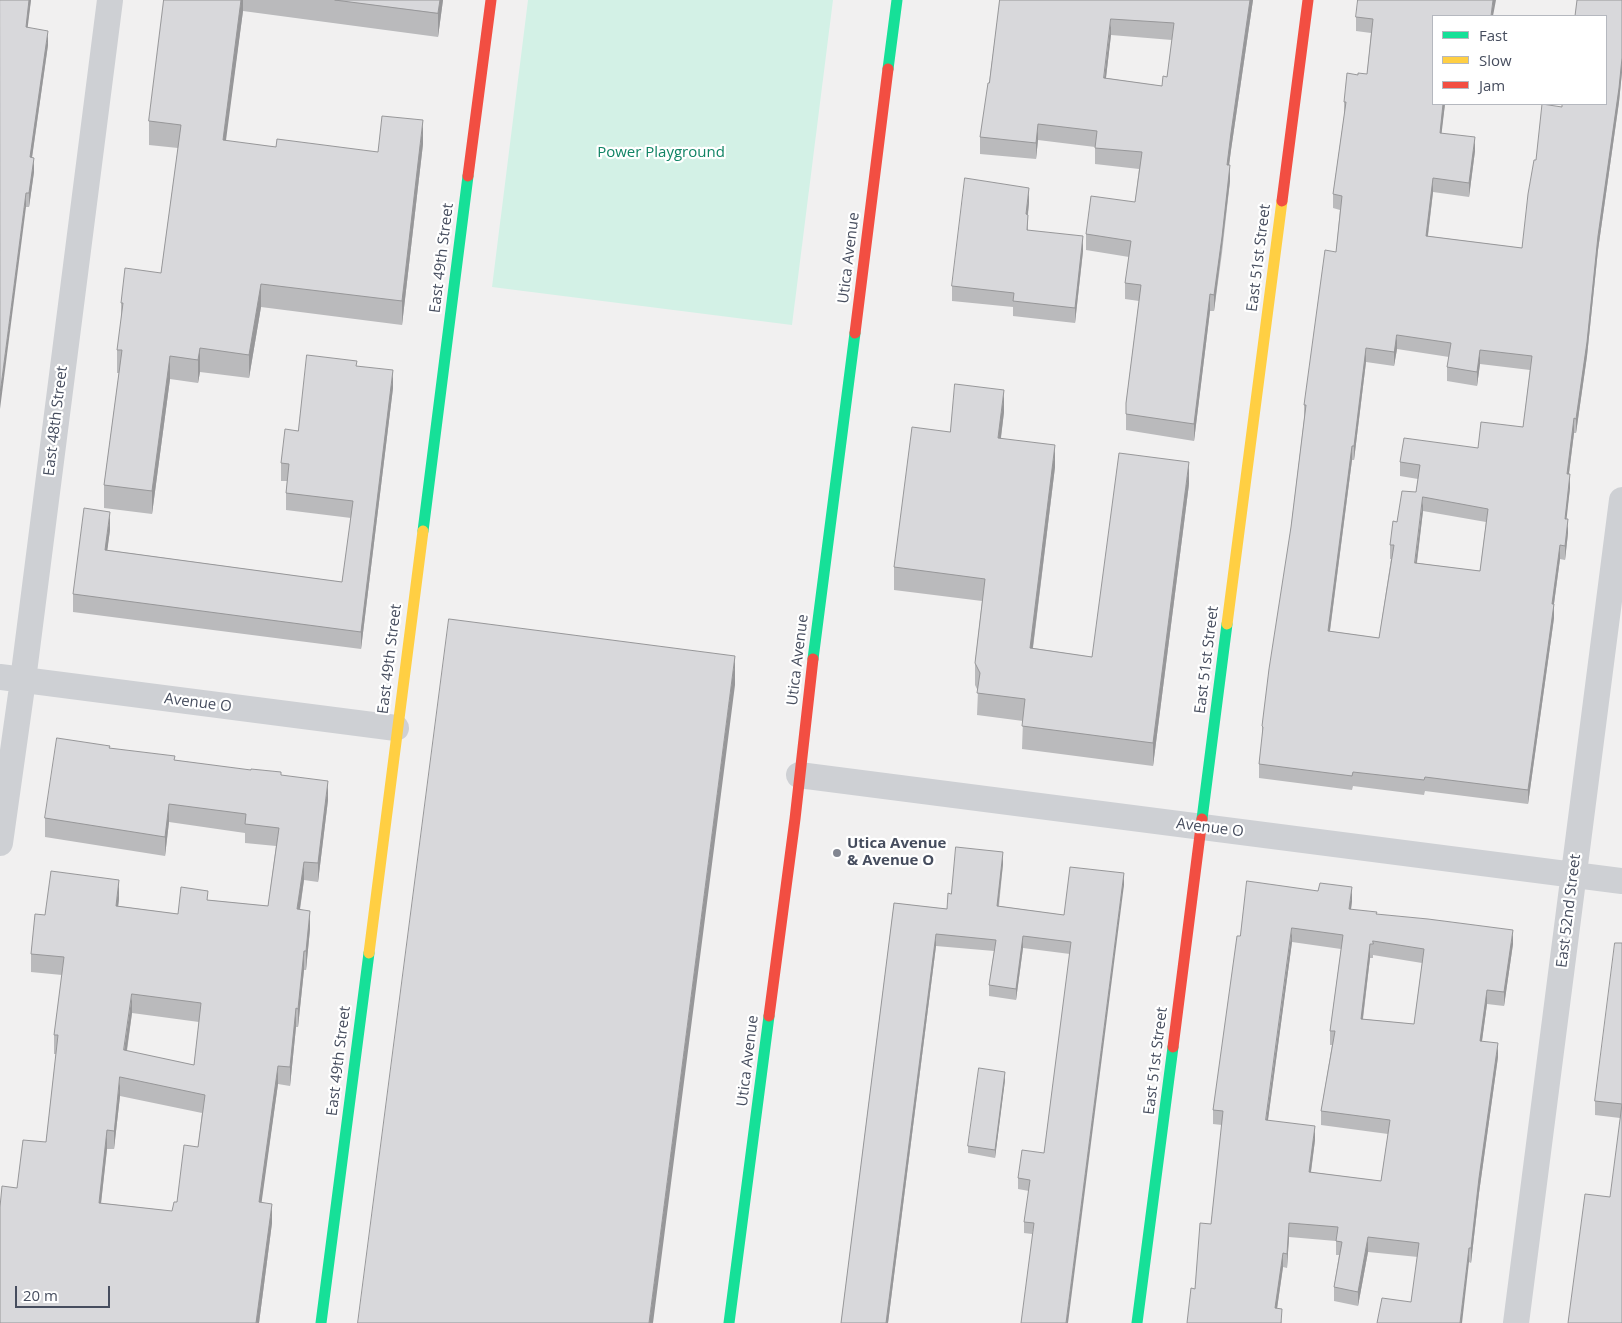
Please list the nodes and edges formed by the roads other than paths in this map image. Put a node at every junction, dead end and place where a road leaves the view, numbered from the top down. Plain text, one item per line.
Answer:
1 (110, 0) edge
2 (491, 0) edge
3 (897, 0) edge
4 (1308, 0) edge
5 (1622, 500) edge
6 (12, 679) edge
7 (396, 728) junction
8 (799, 775) junction
9 (1201, 827) junction
10 (0, 843) edge
11 (1573, 875) junction
12 (1622, 881) edge
13 (321, 1323) edge
14 (729, 1323) edge
15 (1137, 1323) edge
16 (1516, 1323) edge

1 - 6 street, East 48th Street
2 - 7 street, East 49th Street
3 - 8 street, Utica Avenue
4 - 9 street, East 51st Street
5 - 11 street, East 52nd Street
6 - 7 street, Avenue O
6 - 10 street, East 48th Street
7 - 13 street, East 49th Street
8 - 9 street, Avenue O
8 - 14 street, Utica Avenue
9 - 11 street, Avenue O
9 - 15 street, East 51st Street
11 - 12 street, Avenue O
11 - 16 street, East 52nd Street

